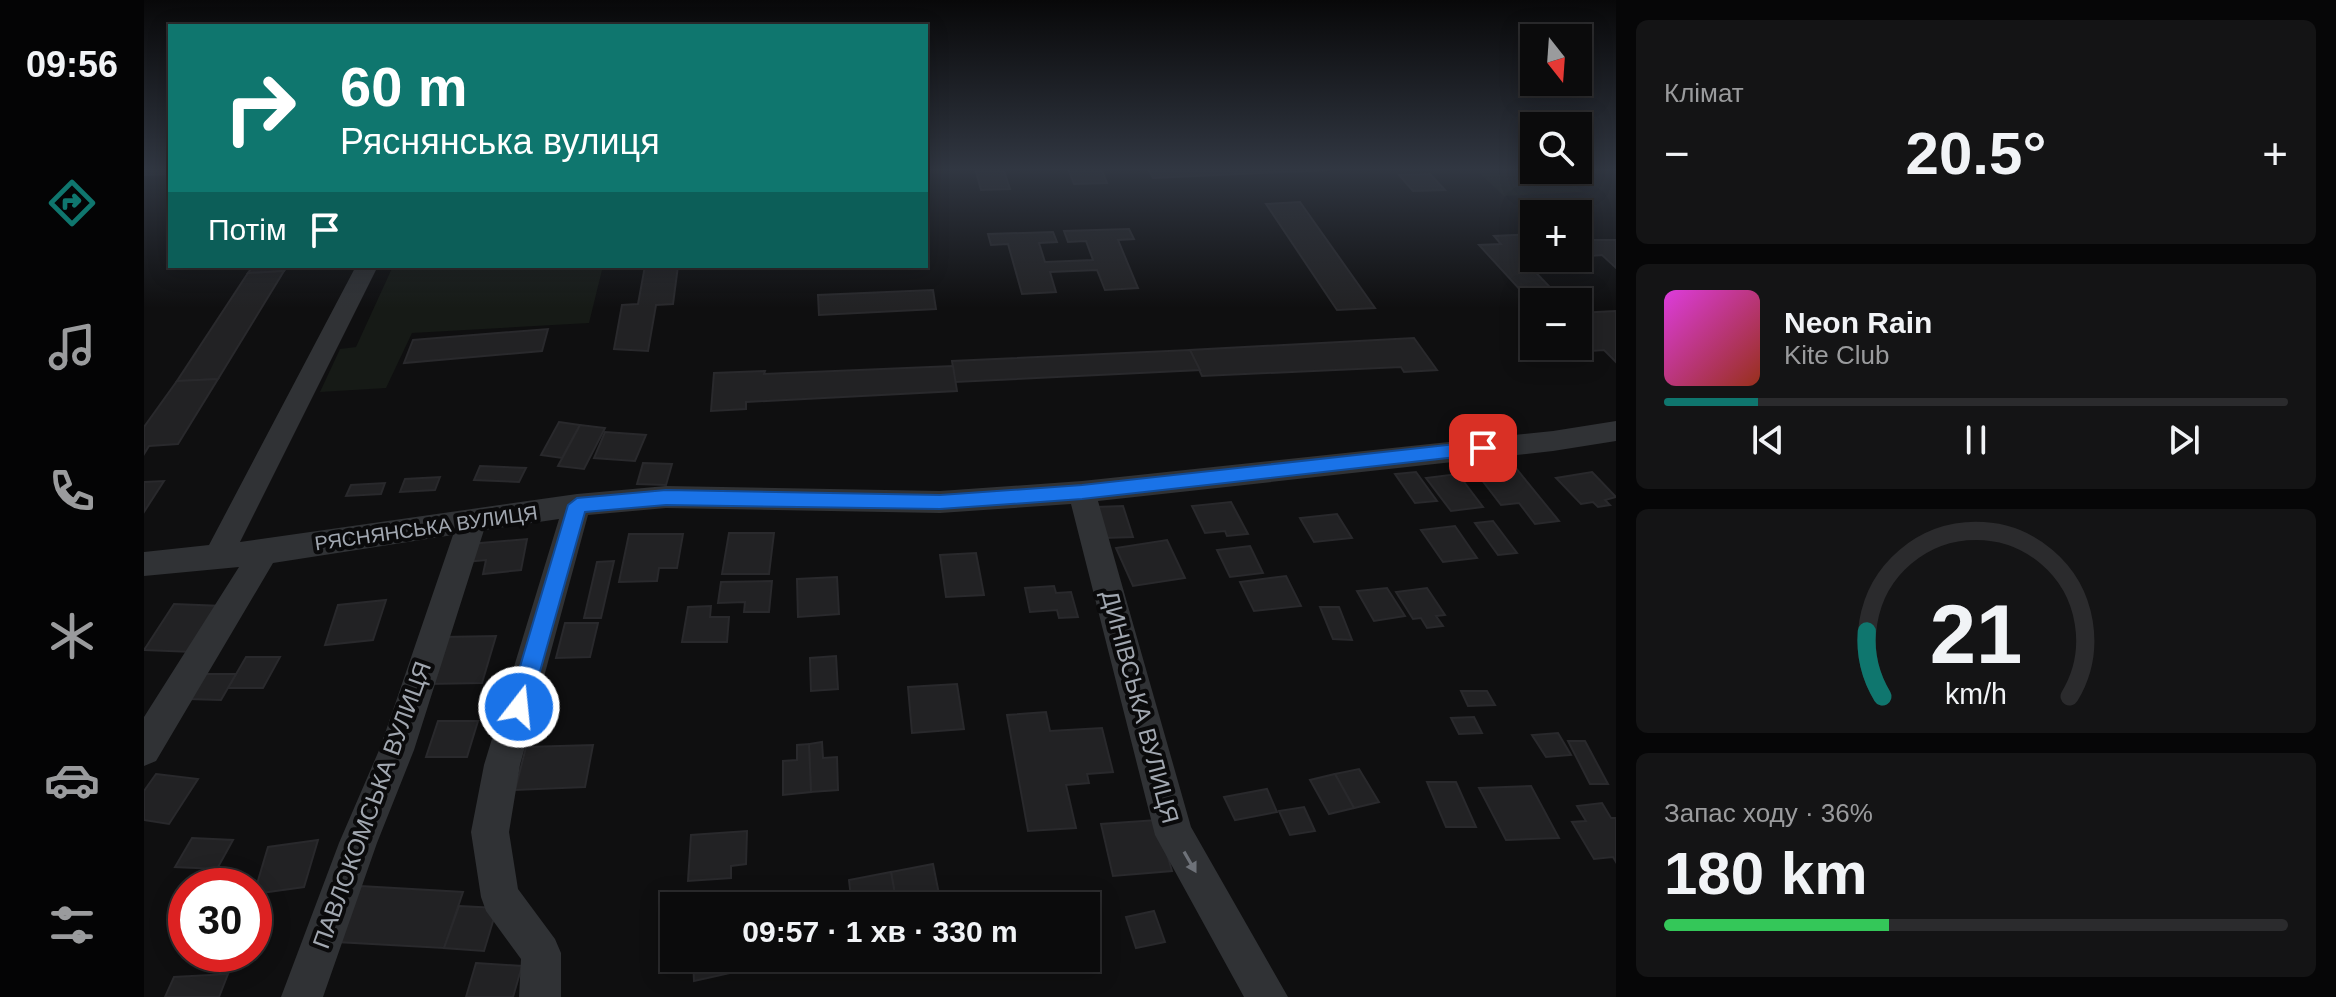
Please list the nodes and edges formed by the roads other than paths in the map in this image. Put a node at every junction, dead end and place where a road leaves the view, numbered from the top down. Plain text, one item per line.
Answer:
1 (366, 268) edge
2 (1616, 431) edge
3 (1082, 492) junction
4 (577, 505) junction
5 (472, 523) junction
6 (264, 552) junction
7 (218, 556) junction
8 (144, 564) edge
9 (144, 749) edge
10 (302, 997) edge
11 (540, 997) edge
12 (1267, 997) edge

1 - 7 street
2 - 3 street, РЯСНЯНСЬКА ВУЛИЦЯ
3 - 4 street, РЯСНЯНСЬКА ВУЛИЦЯ
3 -> 12 street, ДИНІВСЬКА ВУЛИЦЯ
4 - 5 street, РЯСНЯНСЬКА ВУЛИЦЯ
4 - 11 street
5 - 6 street, РЯСНЯНСЬКА ВУЛИЦЯ
5 - 10 street, ПАВЛОКОМСЬКА ВУЛИЦЯ
6 - 7 street, РЯСНЯНСЬКА ВУЛИЦЯ
6 - 9 street
7 - 8 street, РЯСНЯНСЬКА ВУЛИЦЯ

